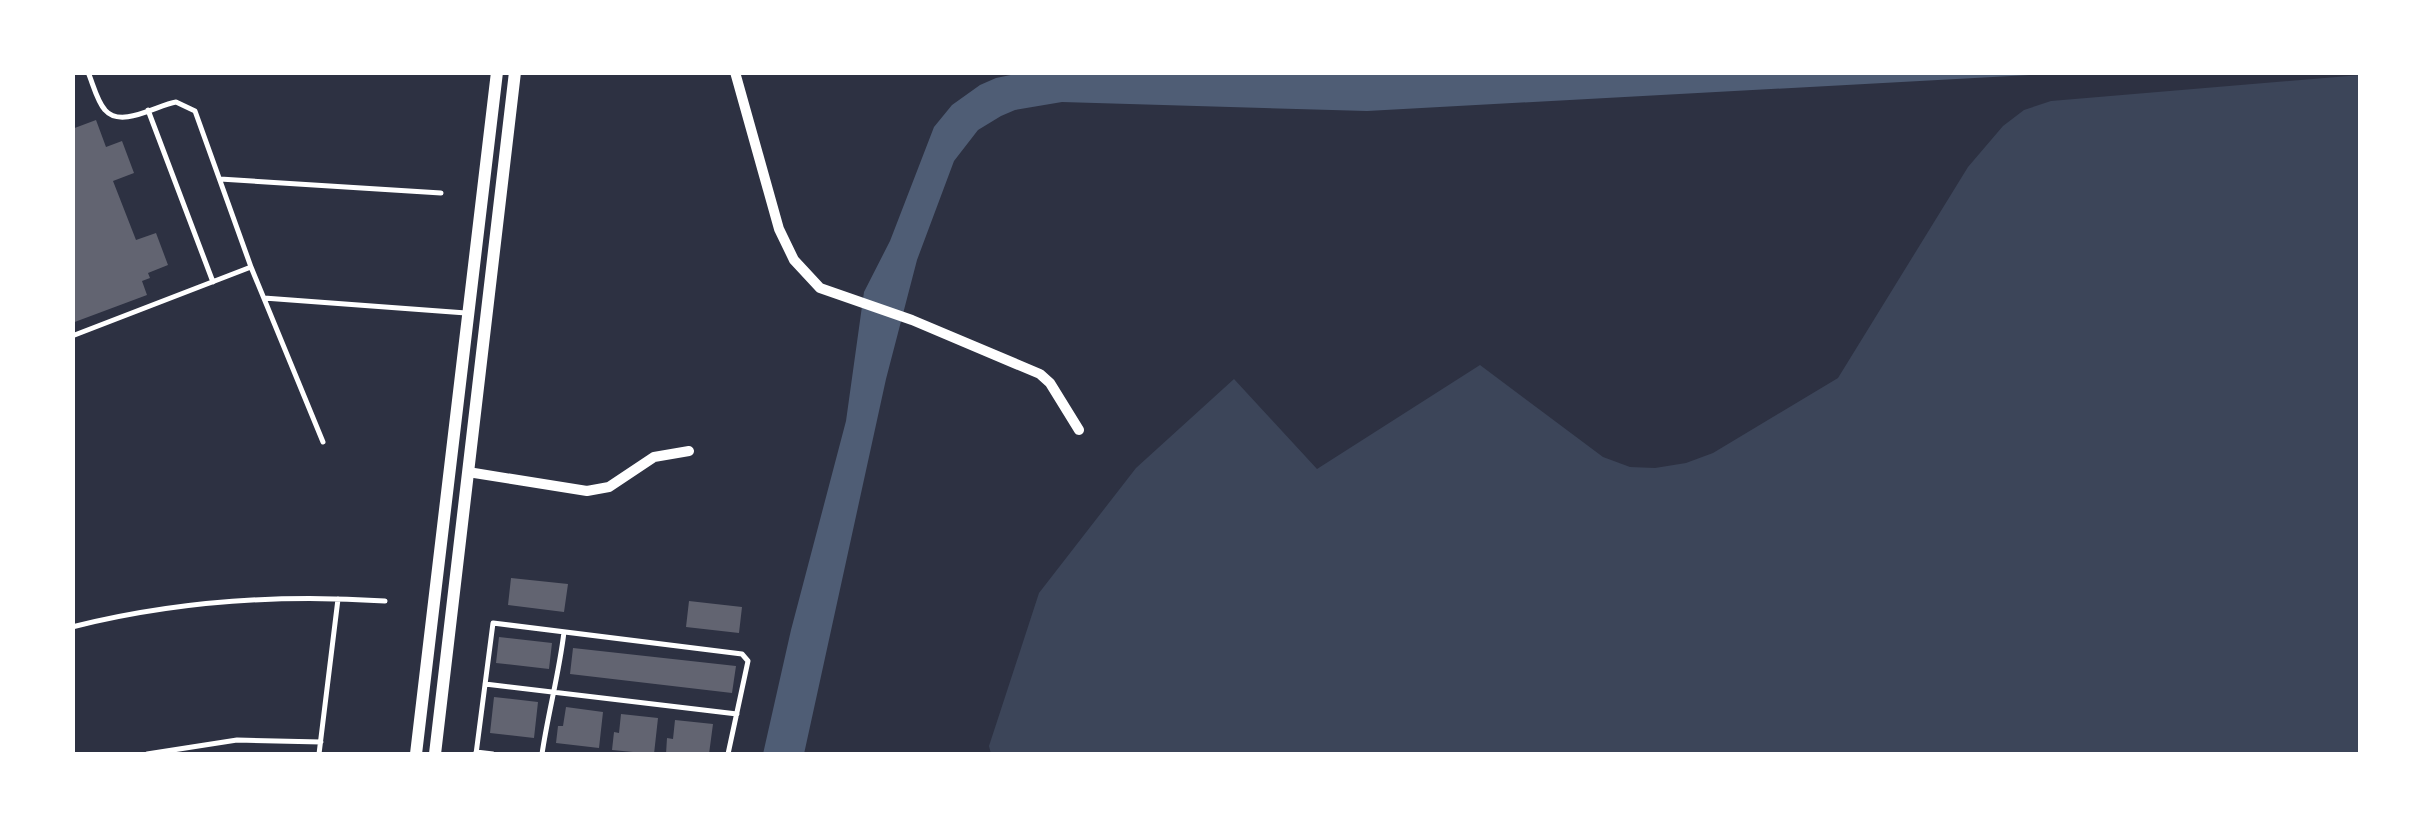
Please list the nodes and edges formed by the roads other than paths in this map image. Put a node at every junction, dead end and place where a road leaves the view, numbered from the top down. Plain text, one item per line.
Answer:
1 (88, 72) edge
2 (497, 72) edge
3 (515, 72) edge
4 (735, 72) edge
5 (148, 110) junction
6 (220, 179) junction
7 (440, 193) dead end
8 (251, 267) junction
9 (213, 282) junction
10 (264, 298) junction
11 (468, 313) junction
12 (72, 336) edge
13 (1079, 430) dead end
14 (323, 442) dead end
15 (689, 450) dead end
16 (468, 472) junction
17 (338, 598) junction
18 (385, 601) dead end
19 (72, 627) edge
20 (564, 632) junction
21 (485, 684) junction
22 (554, 692) junction
23 (737, 714) junction
24 (321, 742) junction
25 (147, 754) edge
26 (319, 754) edge
27 (416, 754) edge
28 (435, 754) edge
29 (476, 754) edge
30 (492, 754) edge
31 (542, 754) edge
32 (728, 754) edge

1 - 5 lane
2 - 11 street
3 - 16 street
4 - 13 street
5 - 6 lane
5 - 9 lane
6 - 7 lane
6 - 8 lane
8 - 9 lane
8 - 10 lane
9 - 12 lane
10 - 11 lane
10 - 14 lane
11 - 27 street
15 - 16 street
16 - 28 street
17 - 18 lane
17 - 19 lane
17 - 24 lane
20 - 21 lane
20 - 22 lane
20 - 23 lane
21 - 22 lane
21 - 29 lane
22 - 23 lane
22 - 31 lane
23 - 32 lane
24 - 25 lane
24 - 26 lane
29 - 30 lane

